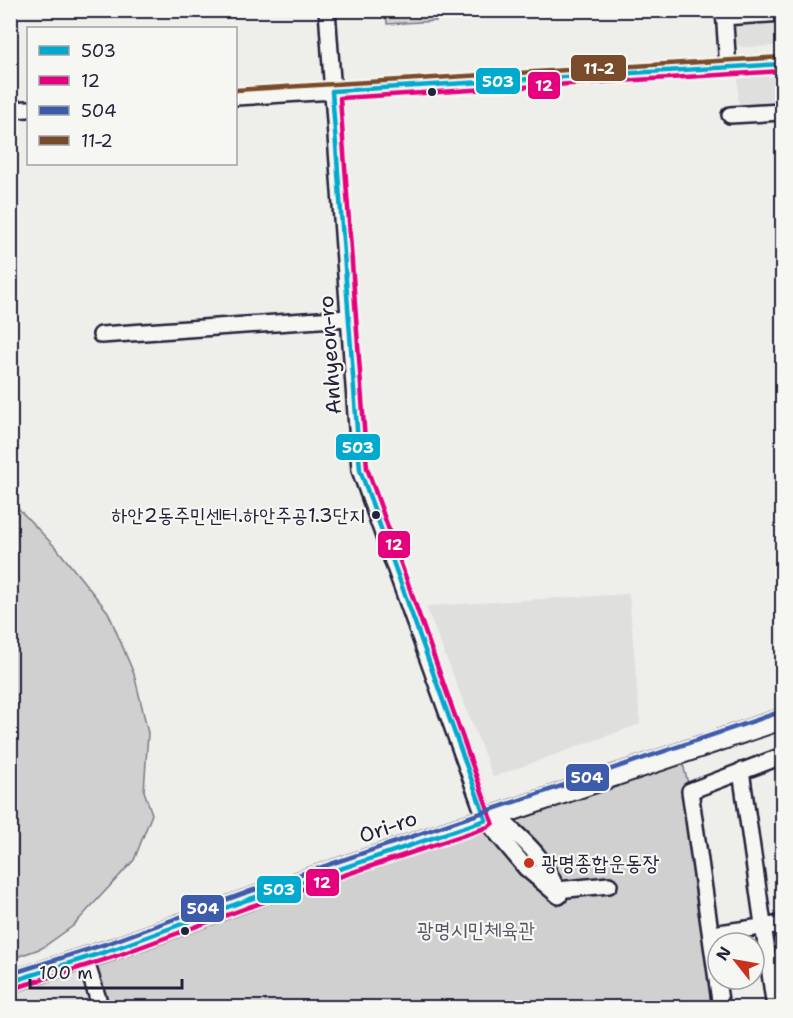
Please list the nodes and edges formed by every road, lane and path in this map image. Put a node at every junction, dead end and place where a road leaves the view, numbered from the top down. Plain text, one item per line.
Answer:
1 (327, 10) edge
2 (783, 13) edge
3 (724, 14) edge
4 (783, 64) edge
5 (728, 68) junction
6 (332, 91) junction
7 (237, 97) edge
8 (27, 109) edge
9 (10, 110) edge
10 (783, 112) edge
11 (730, 115) dead end
12 (348, 318) junction
13 (101, 335) dead end
14 (783, 719) edge
15 (783, 756) edge
16 (741, 771) junction
17 (491, 818) junction
18 (609, 885) dead end
19 (783, 924) edge
20 (764, 927) junction
21 (712, 931) edge
22 (734, 931) edge
23 (85, 958) junction
24 (10, 982) edge
25 (719, 991) edge
26 (101, 1008) edge
27 (721, 1008) edge
28 (775, 1008) edge

1 - 6 street, Anhyeon-ro
2 - 3 street
3 - 5 street
4 - 5 street
5 - 6 street
6 - 7 street
6 - 12 street, Anhyeon-ro
8 - 9 street
10 - 11 street
12 - 13 street
12 - 17 street, Anhyeon-ro
14 - 17 main road, Ori-ro
15 - 16 street
16 - 20 street
16 - 21 street
17 - 18 street
17 - 23 main road, Ori-ro
19 - 20 street
20 - 22 street
20 - 28 street
23 - 24 main road, Ori-ro
23 - 26 street
25 - 27 street

